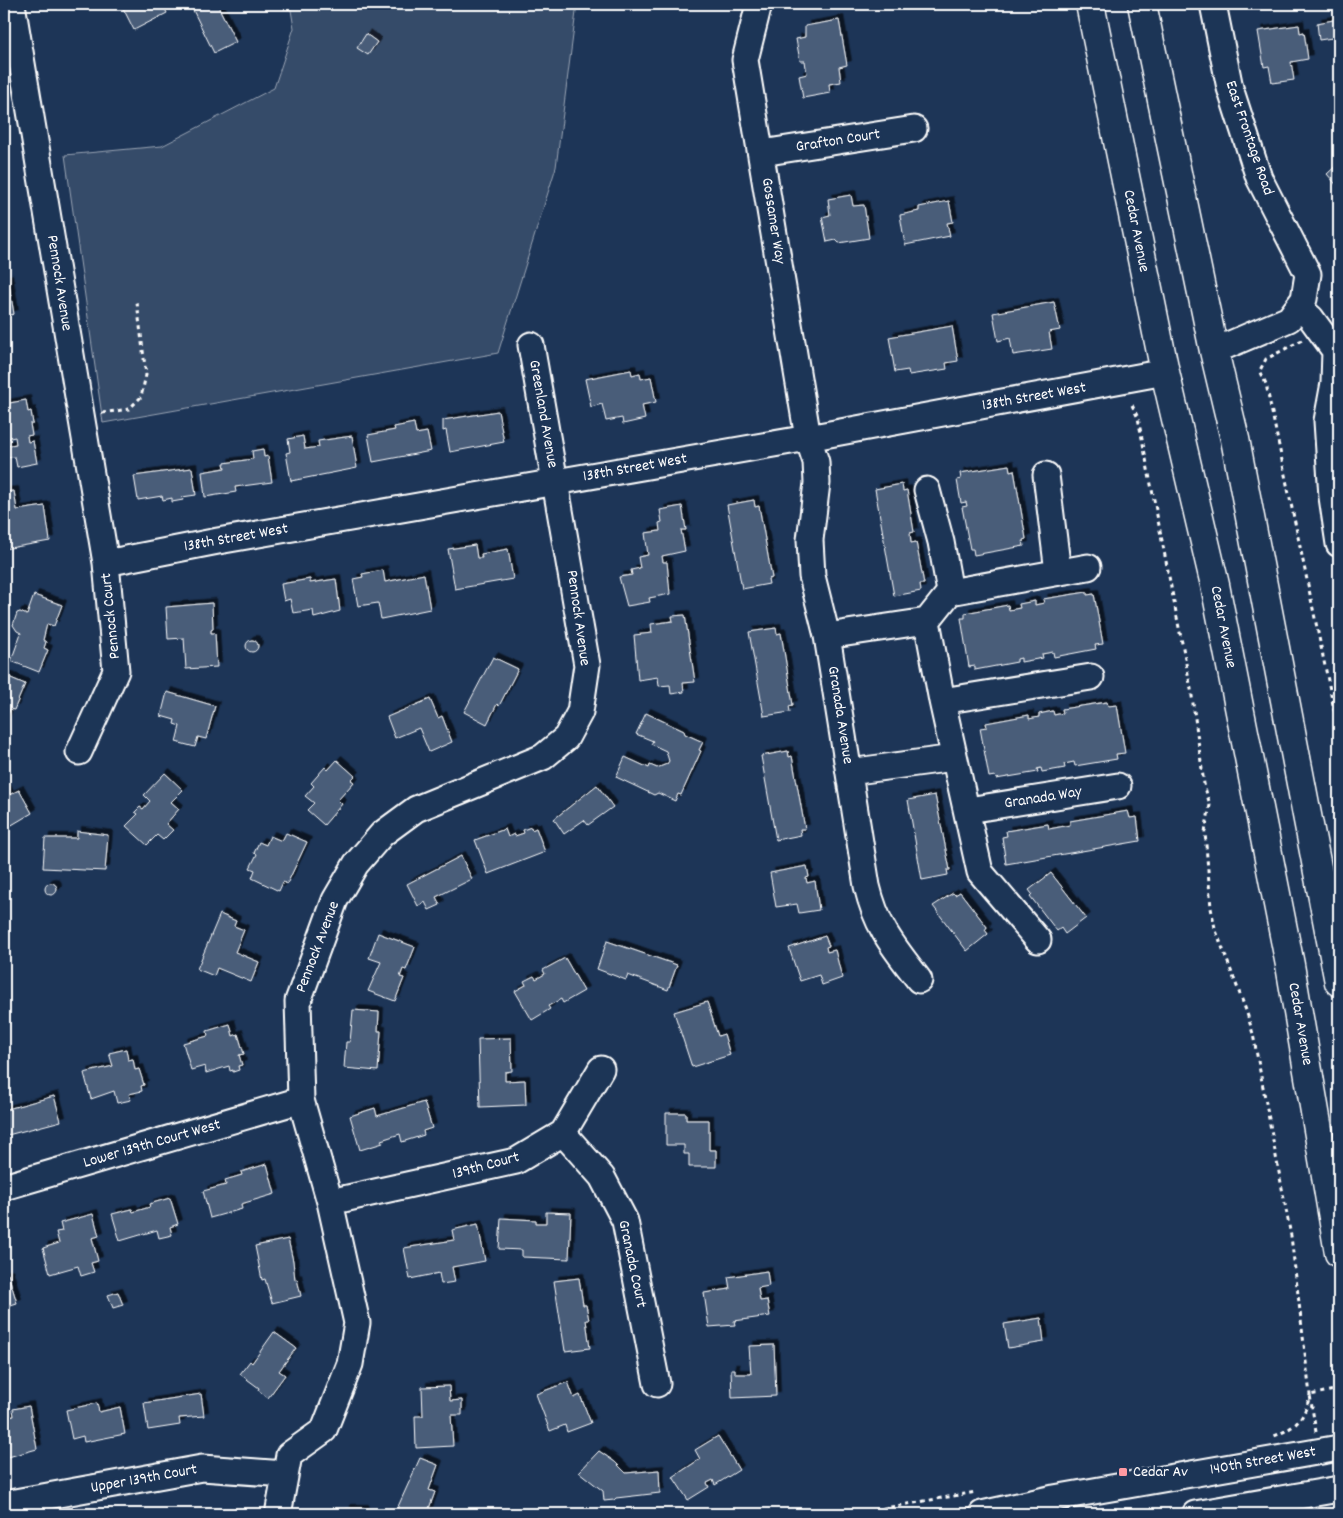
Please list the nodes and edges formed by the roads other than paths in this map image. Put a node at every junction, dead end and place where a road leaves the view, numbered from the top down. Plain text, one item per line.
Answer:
1 (12, 4) edge
2 (759, 4) edge
3 (1090, 4) edge
4 (1142, 4) edge
5 (1213, 4) edge
6 (914, 129) dead end
7 (762, 153) junction
8 (1293, 313) junction
9 (531, 345) dead end
10 (1214, 351) junction
11 (1164, 372) junction
12 (808, 438) junction
13 (1046, 475) dead end
14 (555, 482) junction
15 (927, 490) dead end
16 (1339, 544) edge
17 (106, 563) junction
18 (1088, 567) dead end
19 (1058, 572) junction
20 (950, 592) junction
21 (927, 621) junction
22 (827, 636) junction
23 (1091, 677) dead end
24 (942, 701) junction
25 (80, 752) dead end
26 (954, 758) junction
27 (849, 772) junction
28 (1118, 786) dead end
29 (968, 810) junction
30 (1038, 940) dead end
31 (919, 980) dead end
32 (1339, 982) edge
33 (601, 1069) dead end
34 (301, 1100) junction
35 (563, 1133) junction
36 (4, 1187) edge
37 (330, 1202) junction
38 (1339, 1253) edge
39 (657, 1384) dead end
40 (1339, 1448) edge
41 (285, 1474) junction
42 (1339, 1489) edge
43 (4, 1504) edge
44 (279, 1514) edge
45 (982, 1514) edge
46 (1195, 1514) edge

1 - 17 street, Pennock Avenue
2 - 7 street, Gossamer Way
3 - 11 highway, Cedar Avenue
4 - 10 highway
5 - 8 street, East Frontage Road
6 - 7 street, Grafton Court
7 - 12 street, Gossamer Way
8 - 10 street
8 - 16 street
9 - 14 street, Greenland Avenue
10 - 32 highway
11 - 12 street, 138th Street West
11 - 38 highway, Cedar Avenue
12 - 14 street, 138th Street West
12 - 22 street, Granada Avenue
13 - 19 street
14 - 17 street, 138th Street West
14 - 34 street, Pennock Avenue
15 - 20 street
17 - 25 street, Pennock Court
18 - 19 street
19 - 20 street
20 - 21 street
21 - 22 street
21 - 24 street
22 - 27 street, Granada Avenue
23 - 24 street
24 - 26 street
26 - 27 street
26 - 29 street
27 - 31 street, Granada Avenue
28 - 29 street, Granada Way
29 - 30 street
33 - 35 street, 139th Court
34 - 36 street, Lower 139th Court West
34 - 37 street, Pennock Avenue
35 - 37 street, 139th Court
35 - 39 street, Granada Court
37 - 41 street, Pennock Avenue
40 - 45 street, 140th Street West
41 - 43 street, Upper 139th Court
41 - 44 street, Pennock Avenue
42 - 46 street

